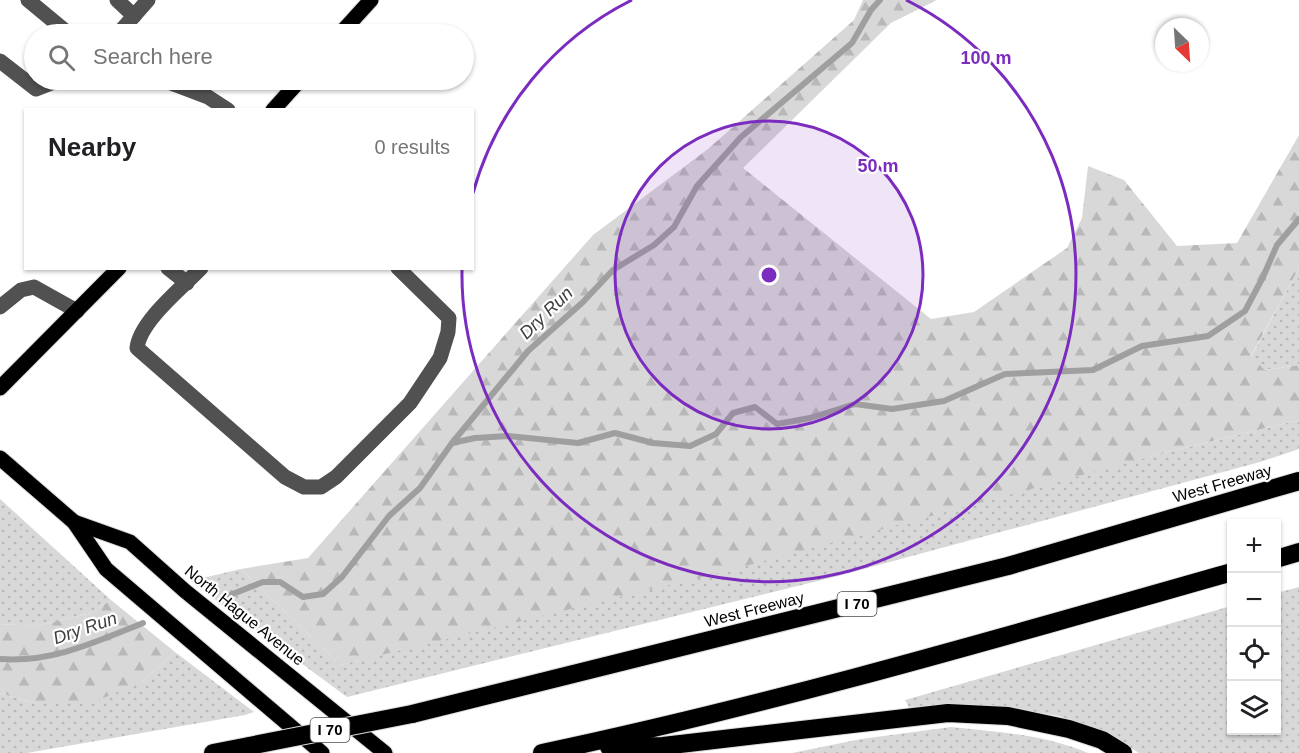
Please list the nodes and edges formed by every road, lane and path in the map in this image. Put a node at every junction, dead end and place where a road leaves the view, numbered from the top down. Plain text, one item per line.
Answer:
1 (28, 0) edge
2 (117, 0) edge
3 (148, 0) edge
4 (371, 0) edge
5 (134, 16) junction
6 (57, 24) edge
7 (127, 24) edge
8 (349, 24) edge
9 (0, 61) edge
10 (24, 80) edge
11 (189, 90) edge
12 (291, 90) edge
13 (225, 108) edge
14 (275, 108) edge
15 (117, 270) edge
16 (171, 270) edge
17 (199, 270) edge
18 (400, 270) edge
19 (187, 283) junction
20 (0, 307) edge
21 (76, 310) junction
22 (0, 388) edge
23 (0, 458) edge
24 (1299, 481) edge
25 (74, 522) junction
26 (1299, 552) edge
27 (1281, 557) edge
28 (1228, 573) edge
29 (568, 748) junction
30 (213, 753) edge
31 (322, 753) edge
32 (385, 753) edge
33 (542, 753) edge
34 (1123, 753) edge

1 - 6 lane
2 - 5 lane
3 - 5 lane
4 - 8 main road
5 - 7 lane
9 - 10 lane
11 - 13 lane
12 - 14 main road
15 - 21 main road
16 - 19 lane
17 - 19 lane
18 - 19 lane
20 - 21 lane
21 - 22 main road
23 - 25 main road, North Hague Avenue
24 - 30 highway, West Freeway / I 70, bridge
25 - 31 main road, North Hague Avenue
25 - 32 main road, North Hague Avenue
26 - 27 highway
28 - 29 highway
29 - 33 highway
29 - 34 highway

